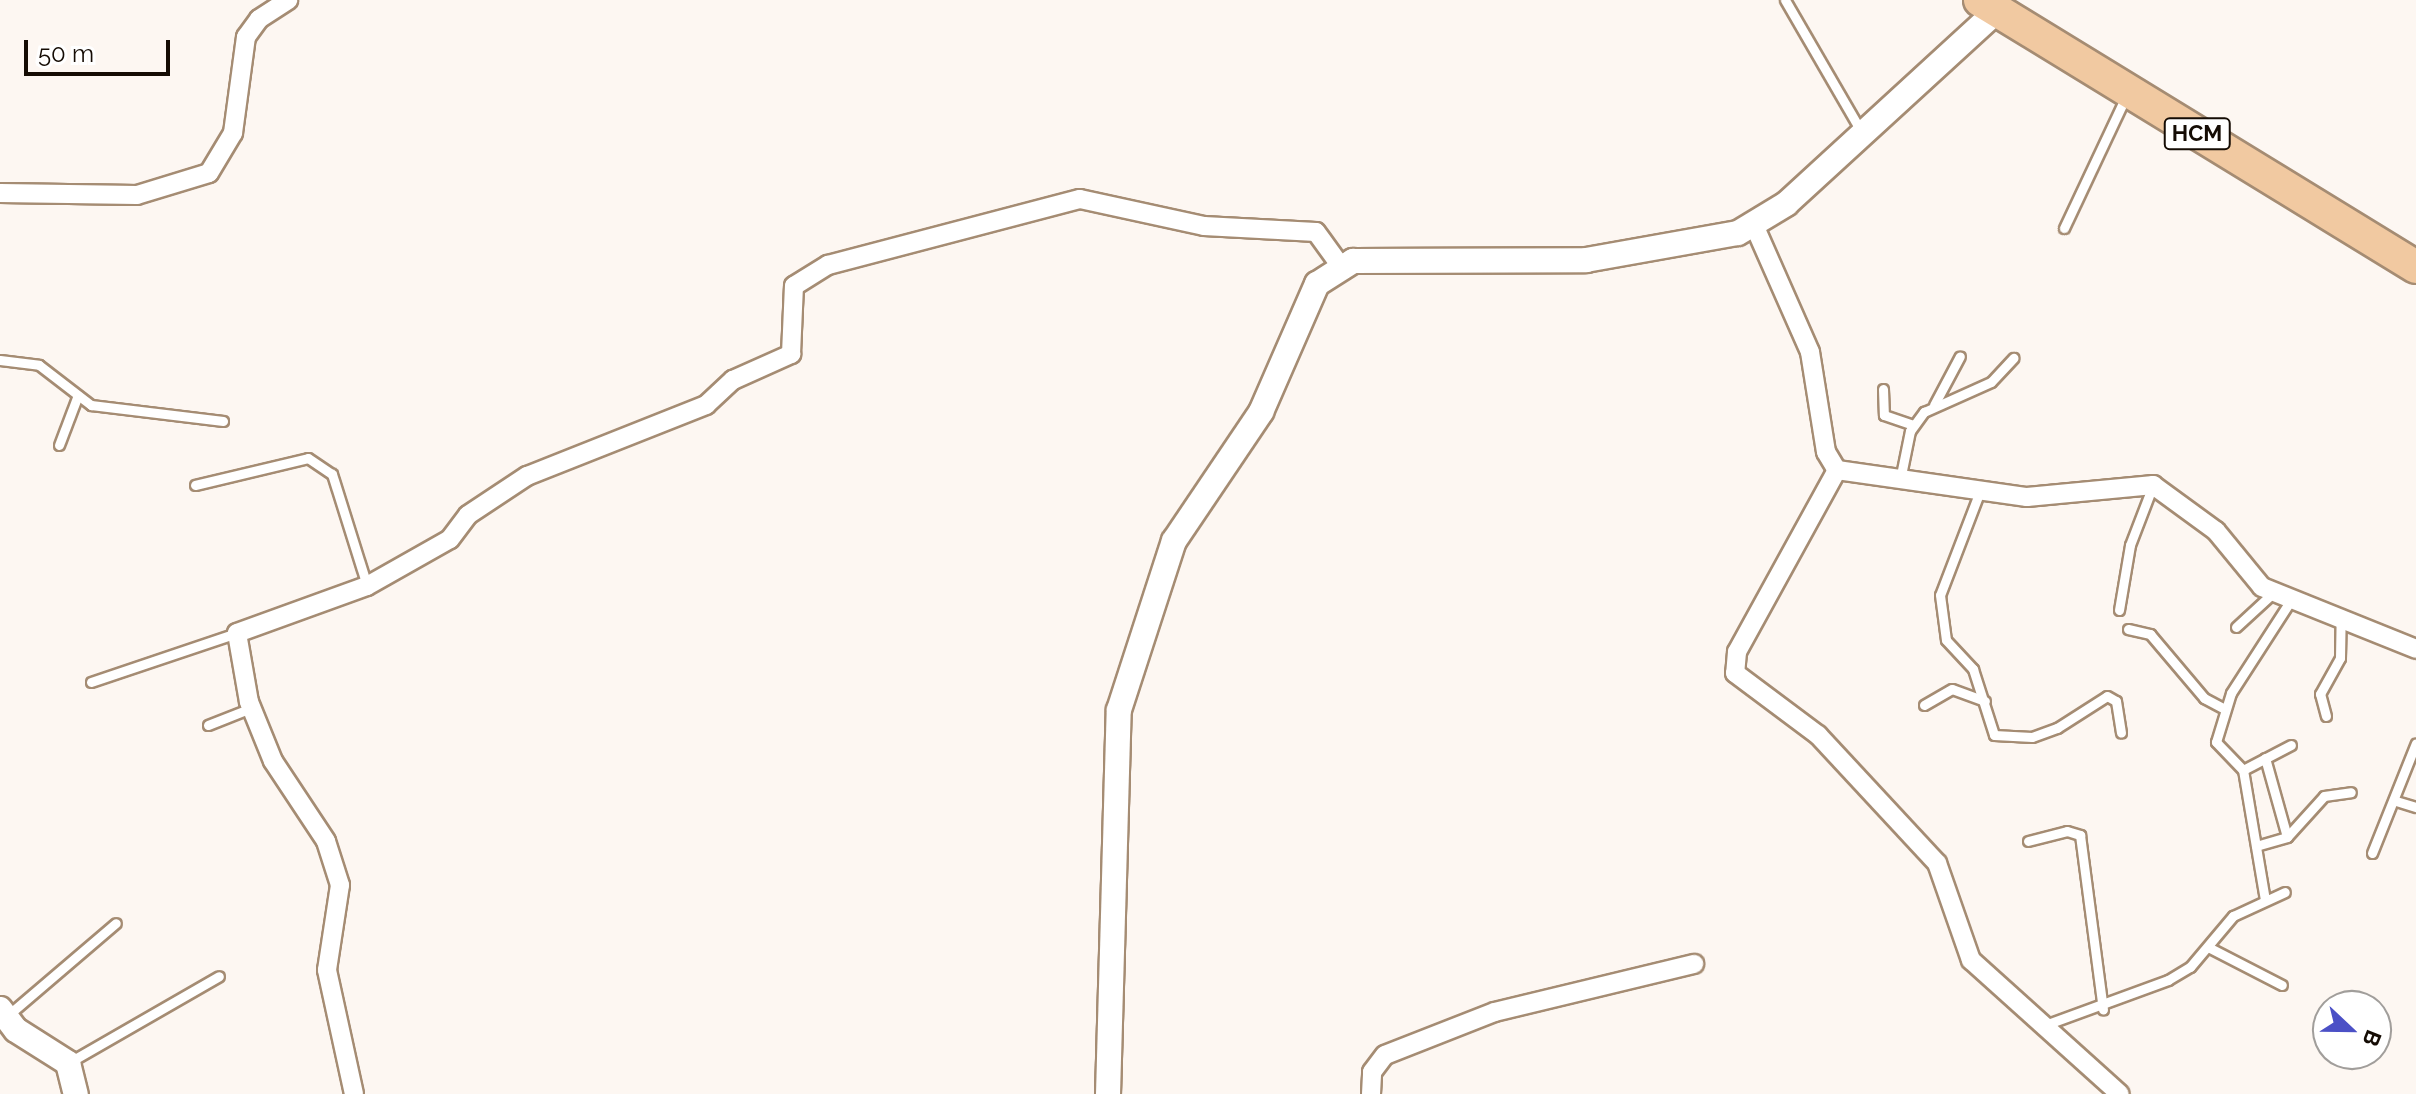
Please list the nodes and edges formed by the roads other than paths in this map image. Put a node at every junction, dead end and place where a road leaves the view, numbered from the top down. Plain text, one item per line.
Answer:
1 (288, 0) edge
2 (1785, 0) edge
3 (1989, 5) edge
4 (2128, 93) junction
5 (1863, 134) junction
6 (0, 193) edge
7 (1754, 225) junction
8 (2064, 228) dead end
9 (1340, 265) junction
10 (2416, 267) edge
11 (1960, 356) dead end
12 (2013, 358) dead end
13 (0, 360) edge
14 (1883, 389) dead end
15 (78, 395) junction
16 (1934, 405) junction
17 (223, 421) dead end
18 (1913, 425) junction
19 (59, 445) dead end
20 (1837, 470) junction
21 (1900, 481) junction
22 (195, 485) dead end
23 (2153, 485) junction
24 (1980, 491) junction
25 (367, 586) junction
26 (2282, 597) junction
27 (2119, 610) dead end
28 (2341, 619) junction
29 (2236, 627) dead end
30 (2128, 629) dead end
31 (237, 633) junction
32 (2416, 649) edge
33 (91, 682) dead end
34 (1985, 701) junction
35 (1924, 705) dead end
36 (251, 708) junction
37 (2225, 709) junction
38 (2326, 716) dead end
39 (208, 725) dead end
40 (2121, 733) dead end
41 (2416, 743) edge
42 (2291, 745) dead end
43 (2265, 758) junction
44 (2243, 770) junction
45 (2351, 792) dead end
46 (2396, 801) junction
47 (2416, 807) edge
48 (2287, 837) junction
49 (2028, 841) dead end
50 (2256, 846) junction
51 (2372, 853) dead end
52 (2285, 892) dead end
53 (2265, 900) junction
54 (116, 923) dead end
55 (2208, 947) junction
56 (1694, 964) dead end
57 (219, 976) dead end
58 (2282, 985) dead end
59 (2103, 1009) junction
60 (2, 1014) edge
61 (2039, 1027) junction
62 (68, 1063) junction
63 (76, 1094) edge
64 (354, 1094) edge
65 (1108, 1094) edge
66 (1371, 1094) edge
67 (2120, 1094) edge

1 - 6 street
2 - 5 lane
3 - 4 highway, HCM
3 - 5 street
4 - 8 lane
4 - 10 highway, HCM
5 - 7 street
7 - 9 street
7 - 20 street
9 - 25 street
9 - 65 street
11 - 16 lane
12 - 16 lane
13 - 15 lane
14 - 18 lane
15 - 17 lane
15 - 19 lane
16 - 18 lane
18 - 21 lane
20 - 21 street
20 - 61 street
21 - 24 street
22 - 25 lane
23 - 24 street
23 - 26 street
23 - 27 lane
24 - 34 lane
25 - 31 street
26 - 28 street
26 - 29 lane
26 - 37 lane
28 - 32 street
28 - 38 lane
30 - 37 lane
31 - 33 lane
31 - 36 street
34 - 35 lane
34 - 40 lane
36 - 39 lane
36 - 64 street
37 - 44 lane
41 - 46 lane
42 - 43 lane
43 - 44 lane
43 - 48 lane
44 - 50 lane
45 - 48 lane
46 - 47 lane
46 - 51 lane
48 - 50 lane
49 - 59 lane
50 - 53 lane
52 - 53 lane
53 - 55 lane
54 - 60 lane
55 - 58 lane
55 - 59 lane
56 - 66 street
57 - 62 lane
59 - 61 lane
60 - 62 street
61 - 67 street
62 - 63 street

